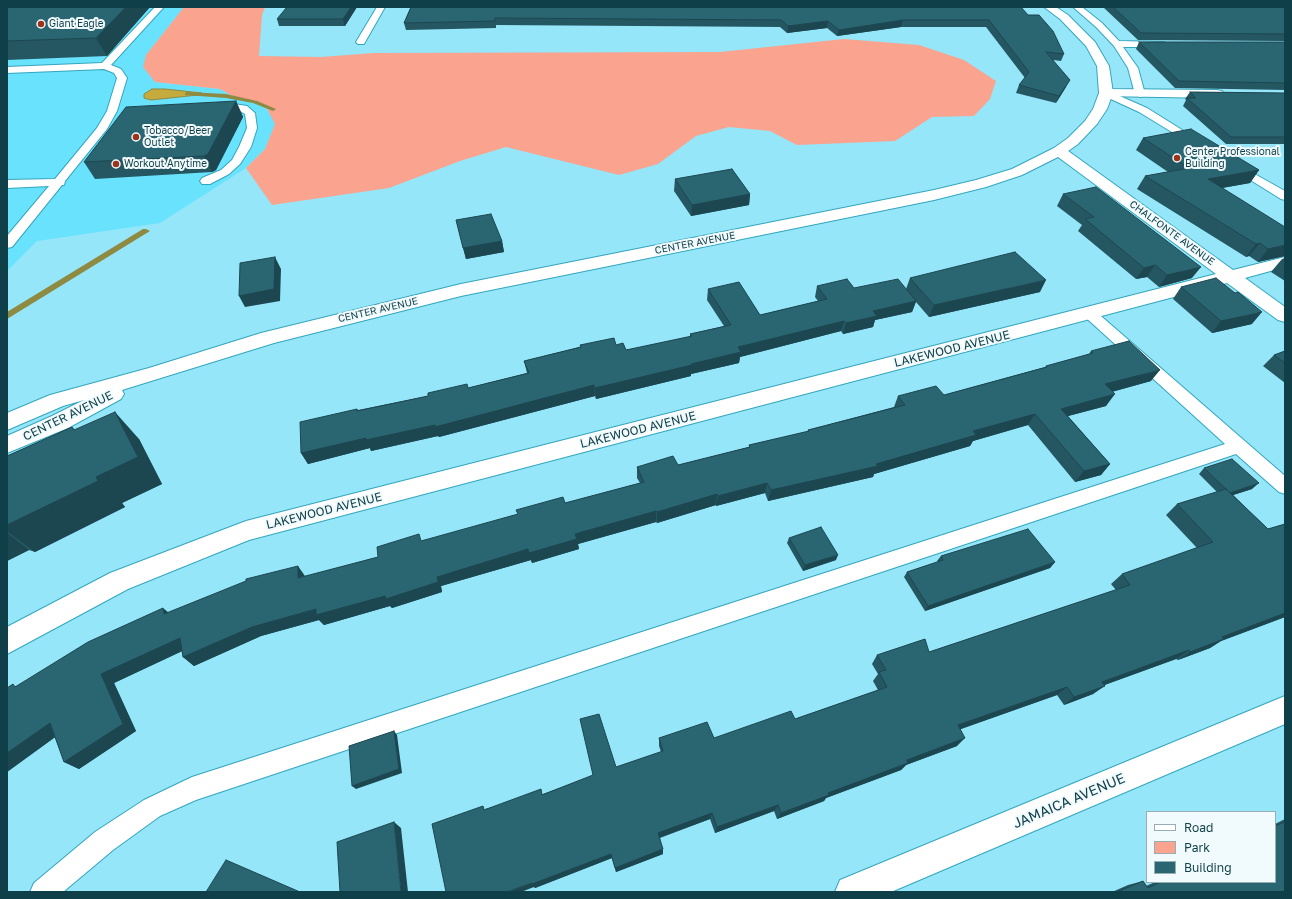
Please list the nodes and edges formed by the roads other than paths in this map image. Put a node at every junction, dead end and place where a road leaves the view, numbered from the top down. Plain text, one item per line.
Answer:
1 (160, 7) edge
2 (381, 7) edge
3 (1049, 7) edge
4 (1077, 7) edge
5 (361, 42) dead end
6 (1117, 44) junction
7 (1173, 44) edge
8 (105, 66) junction
9 (7, 70) edge
10 (1106, 93) junction
11 (1140, 94) junction
12 (1231, 94) edge
13 (234, 106) edge
14 (1204, 147) edge
15 (1059, 151) junction
16 (1224, 159) edge
17 (206, 180) dead end
18 (60, 182) junction
19 (7, 184) edge
20 (1285, 196) edge
21 (7, 244) edge
22 (1285, 262) edge
23 (1230, 276) junction
24 (1089, 313) junction
25 (1285, 316) edge
26 (151, 375) junction
27 (7, 422) edge
28 (7, 445) edge
29 (1239, 446) junction
30 (1285, 487) edge
31 (7, 641) edge
32 (1285, 710) edge
33 (43, 892) edge
34 (852, 892) edge

1 - 8 lane
2 - 5 lane
3 - 10 street
4 - 6 lane
6 - 7 lane
6 - 11 lane
8 - 9 lane
8 - 18 lane
10 - 11 street
10 - 14 lane
10 - 15 street, CENTER AVENUE
11 - 12 street
13 - 17 lane
15 - 23 street, CHALFONTE AVENUE
15 - 26 street, CENTER AVENUE
16 - 20 lane
18 - 19 lane
18 - 21 lane
22 - 23 street, LAKEWOOD AVENUE
23 - 24 street, LAKEWOOD AVENUE
23 - 25 street, CHALFONTE AVENUE
24 - 29 lane
24 - 31 street, LAKEWOOD AVENUE
26 - 27 street, CENTER AVENUE
26 - 28 street, CENTER AVENUE
29 - 30 lane
29 - 33 lane
32 - 34 street, JAMAICA AVENUE

